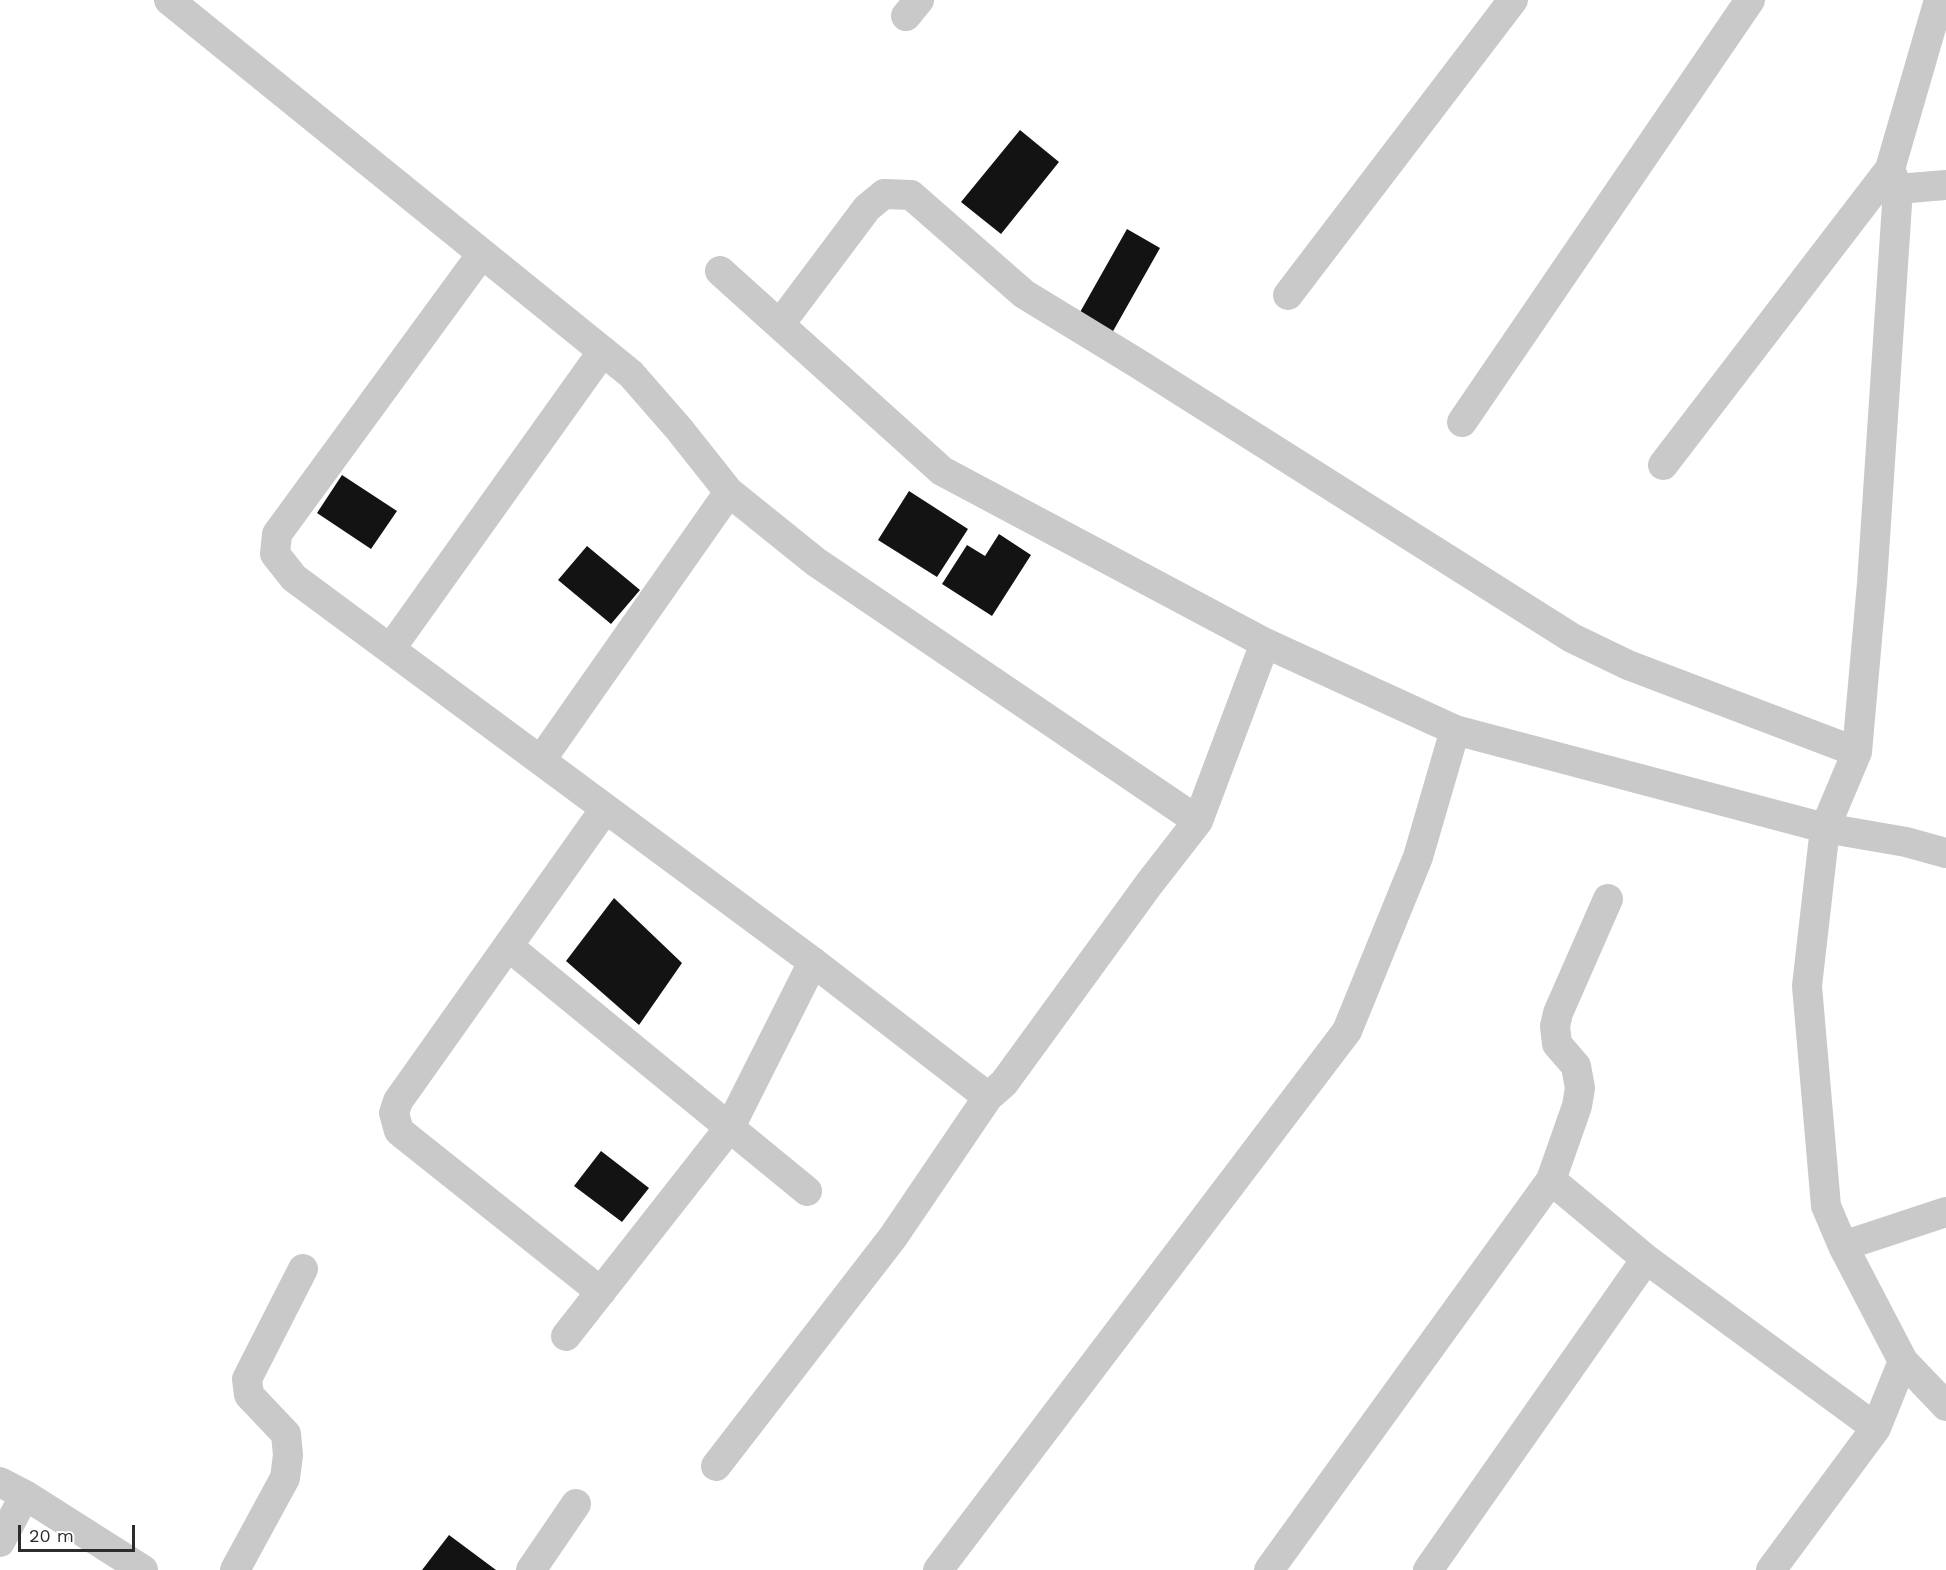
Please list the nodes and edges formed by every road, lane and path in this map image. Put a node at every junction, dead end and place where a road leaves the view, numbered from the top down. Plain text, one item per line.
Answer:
1 (169, 0) edge
2 (1513, 0) edge
3 (1750, 0) edge
4 (1939, 0) edge
5 (1894, 179) junction
6 (1946, 185) edge
7 (481, 255) junction
8 (720, 272) dead end
9 (1288, 295) dead end
10 (780, 324) junction
11 (603, 351) junction
12 (1462, 422) dead end
13 (1663, 465) dead end
14 (729, 492) junction
15 (1265, 643) junction
16 (392, 648) junction
17 (1455, 730) junction
18 (1857, 752) junction
19 (541, 760) junction
20 (605, 809) junction
21 (1198, 821) junction
22 (1825, 828) junction
23 (1946, 853) edge
24 (1608, 899) dead end
25 (508, 946) junction
26 (813, 962) junction
27 (988, 1097) junction
28 (730, 1127) junction
29 (1551, 1180) junction
30 (807, 1191) dead end
31 (1946, 1212) edge
32 (1843, 1246) junction
33 (1646, 1259) junction
34 (303, 1269) dead end
35 (601, 1292) junction
36 (566, 1336) dead end
37 (1903, 1361) junction
38 (1946, 1368) edge
39 (1941, 1402) edge
40 (1876, 1428) junction
41 (716, 1466) dead end
42 (13, 1489) edge
43 (576, 1504) dead end
44 (0, 1542) edge
45 (143, 1570) edge
46 (235, 1570) edge
47 (531, 1570) edge
48 (938, 1570) edge
49 (1269, 1570) edge
50 (1428, 1570) edge
51 (1771, 1570) edge

1 - 7 street
2 - 9 street
3 - 12 street
4 - 5 street
5 - 6 street
5 - 13 street
5 - 18 street
7 - 11 street
7 - 16 street
8 - 10 street
10 - 15 street
10 - 18 street
11 - 14 street
11 - 16 street
14 - 19 street
14 - 21 street
15 - 17 street
15 - 21 street
16 - 19 street
17 - 22 street
17 - 48 street
18 - 22 street
19 - 20 street
20 - 25 street
20 - 26 street
21 - 27 street
22 - 23 street
22 - 32 street
24 - 29 street
25 - 28 street
25 - 35 street
26 - 27 street
26 - 28 street
27 - 41 street
28 - 30 street
28 - 35 street
29 - 33 street
29 - 49 street
31 - 32 street
32 - 37 street
33 - 40 street
33 - 50 street
34 - 46 street
35 - 36 street
37 - 39 street
37 - 40 street
38 - 39 street
40 - 51 street
42 - 44 street
42 - 45 street
43 - 47 street

